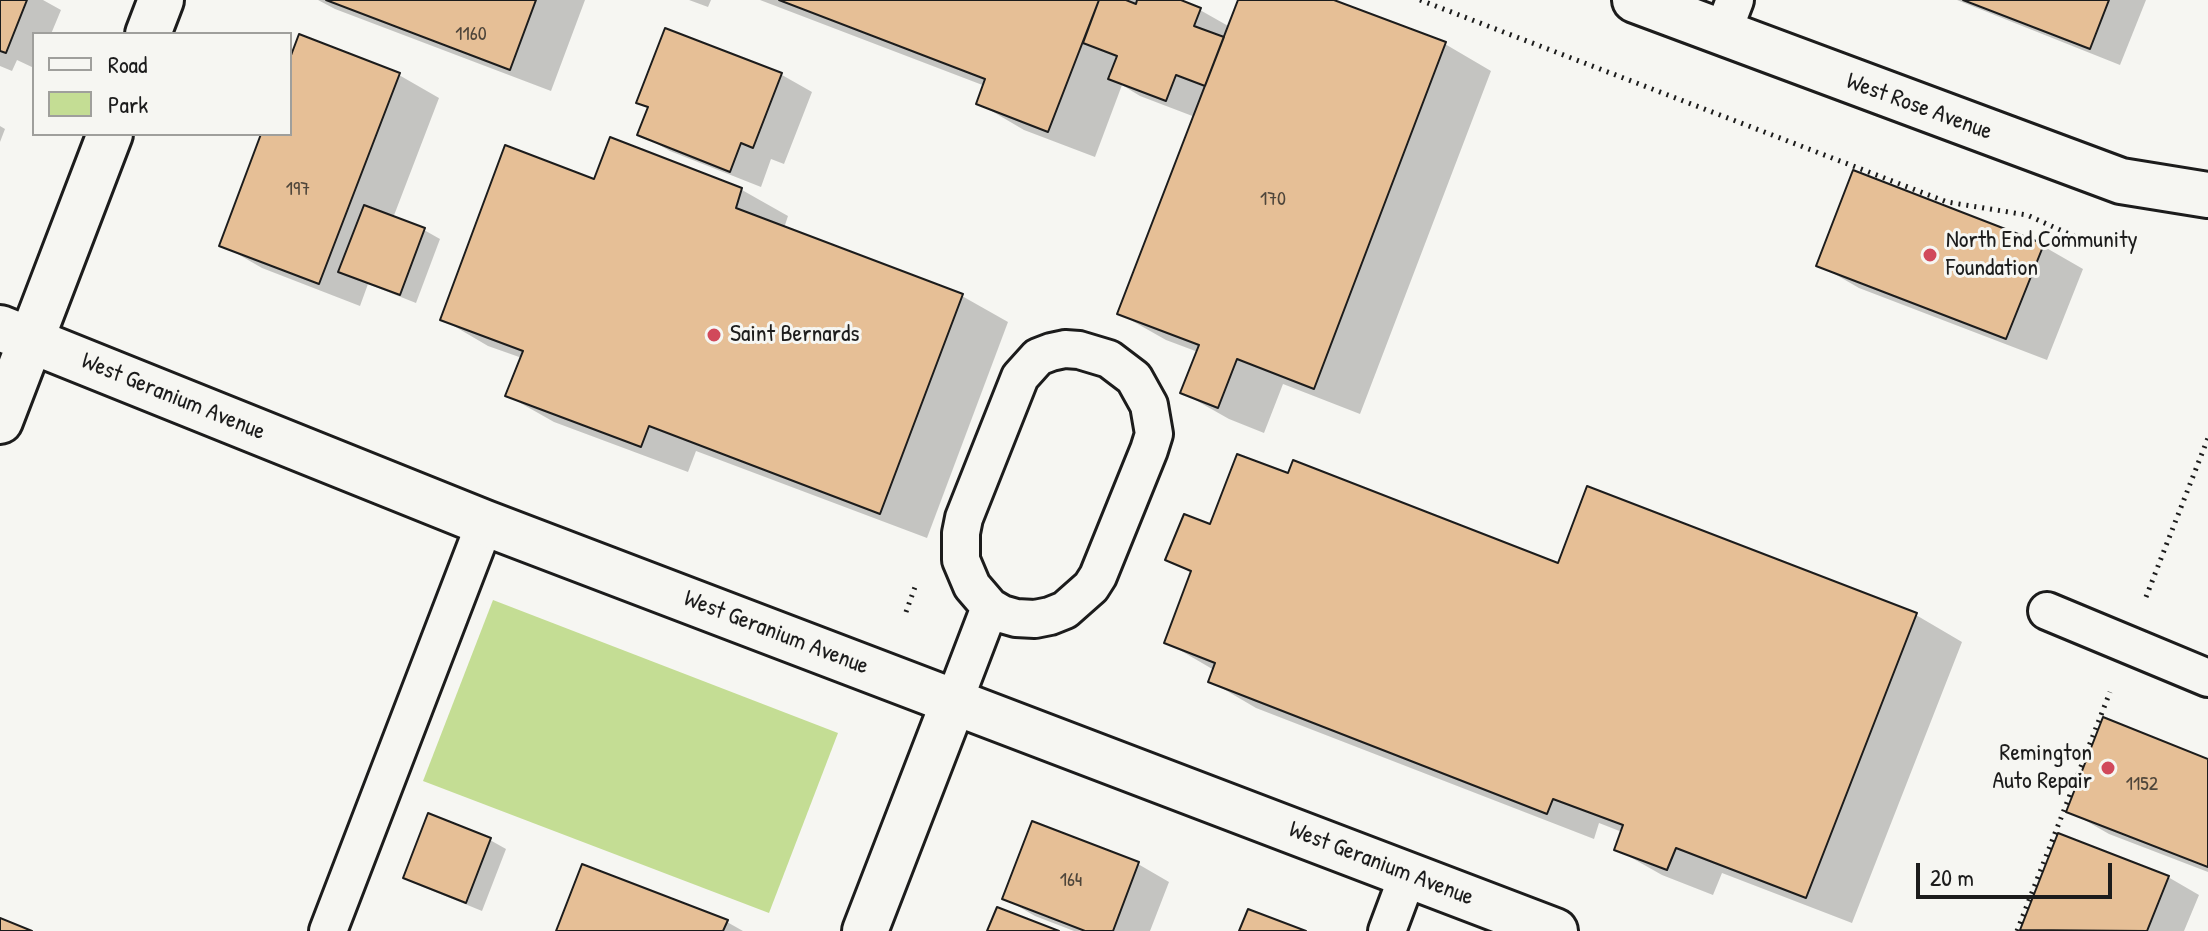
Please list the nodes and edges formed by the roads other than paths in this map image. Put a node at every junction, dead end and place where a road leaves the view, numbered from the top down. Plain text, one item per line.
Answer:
1 (161, 0) edge
2 (1635, 0) edge
3 (1728, 17) edge
4 (149, 32) edge
5 (109, 136) edge
6 (2208, 195) edge
7 (16, 334) edge
8 (0, 421) edge
9 (485, 523) junction
10 (990, 607) junction
11 (2047, 611) dead end
12 (2208, 678) edge
13 (954, 701) junction
14 (1408, 875) junction
15 (328, 931) edge
16 (865, 931) edge
17 (1387, 931) edge
18 (1555, 931) edge

1 - 4 street
2 - 3 street, West Rose Avenue
3 - 6 street, West Rose Avenue
5 - 7 street
7 - 8 street
7 - 9 street, West Geranium Avenue
9 - 13 street, West Geranium Avenue
9 - 15 lane
10 - 10 lane
10 - 13 lane
11 - 12 lane
13 - 14 street, West Geranium Avenue
13 - 16 street
14 - 17 lane
14 - 18 street, West Geranium Avenue

